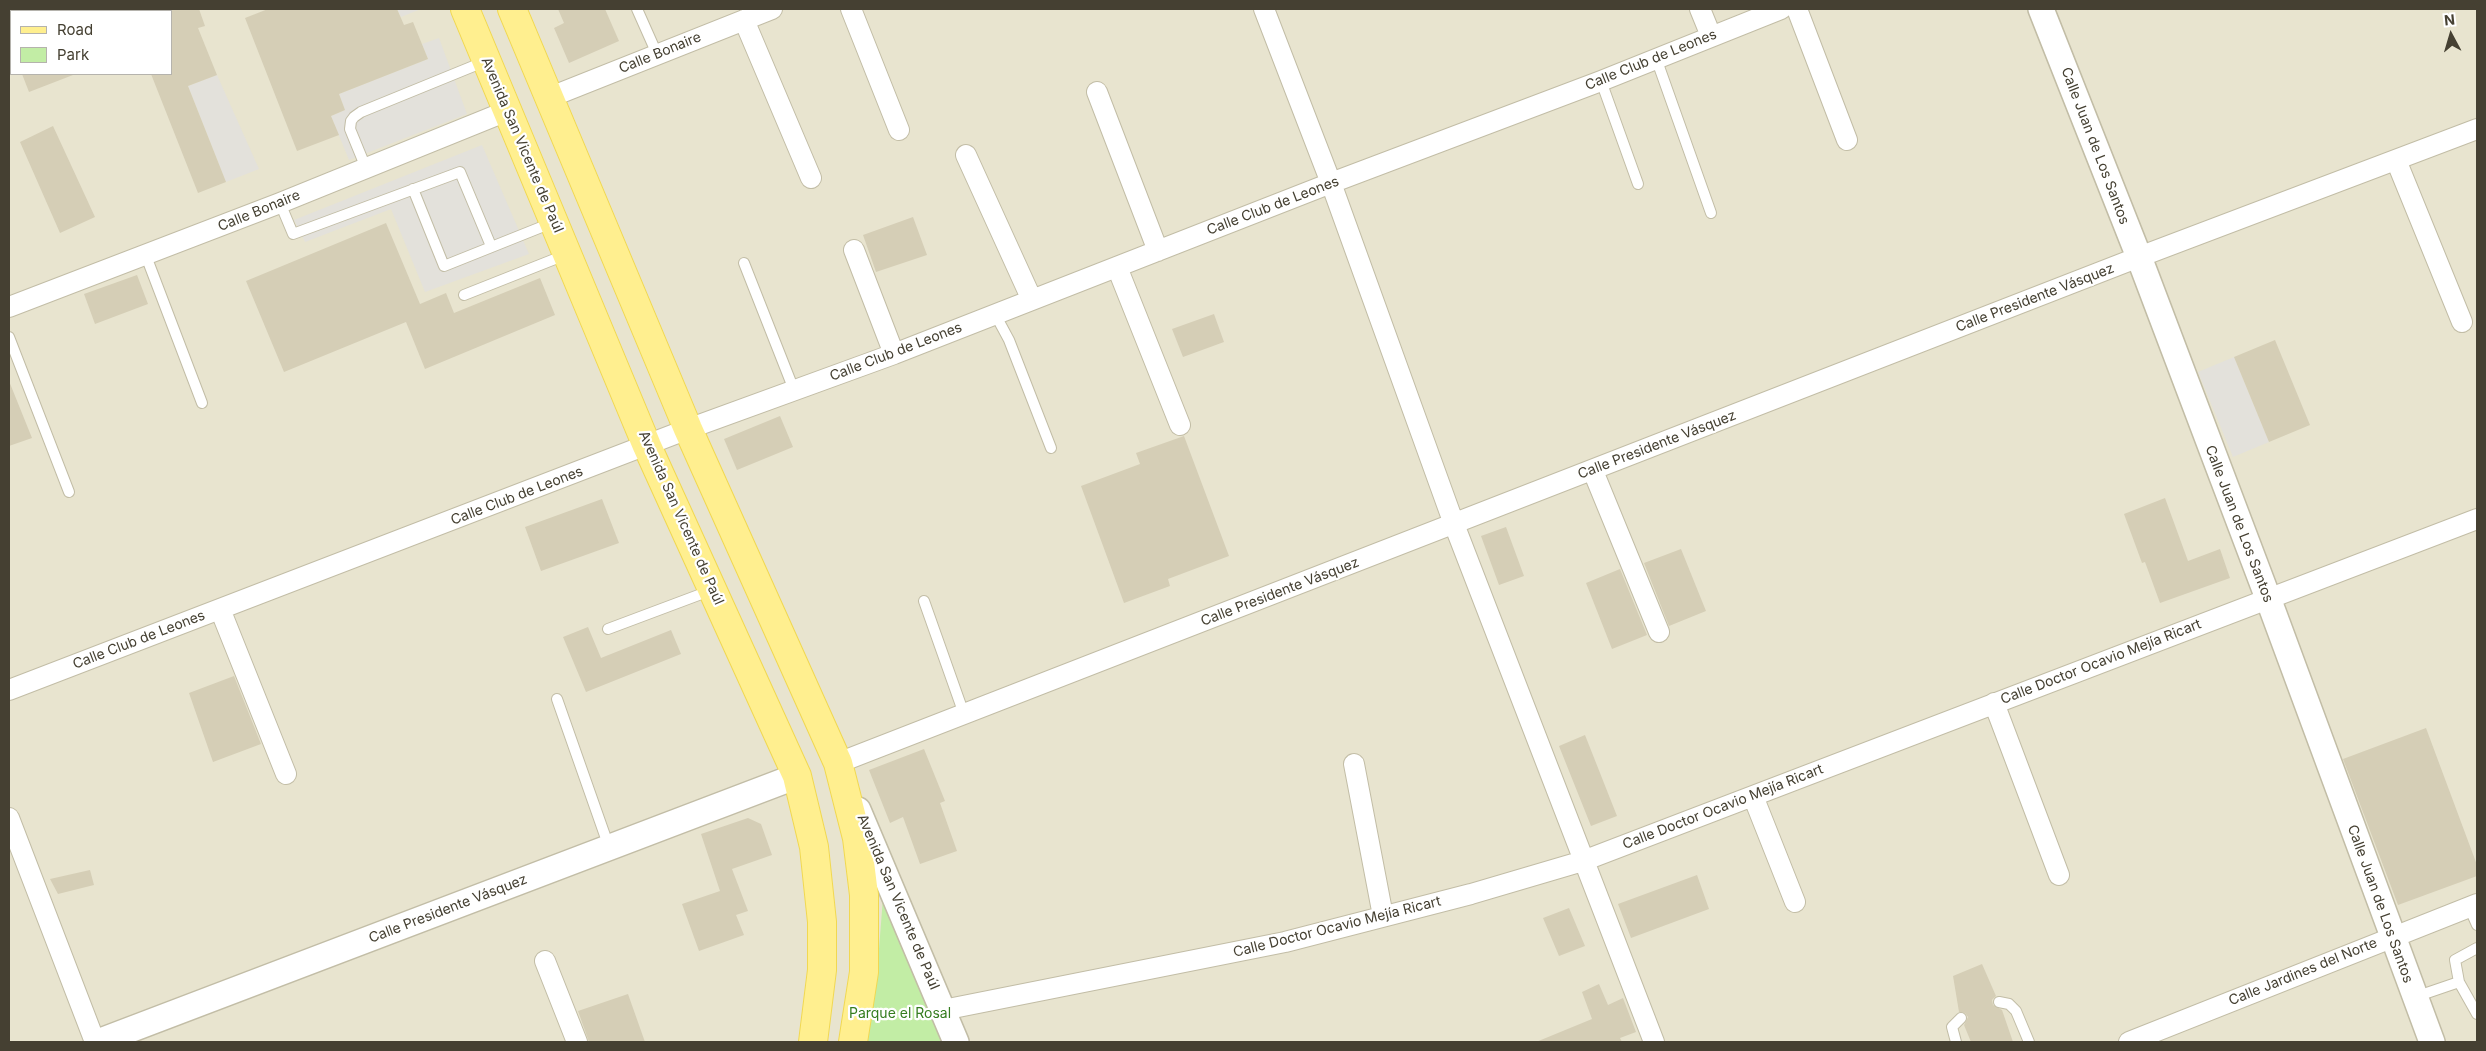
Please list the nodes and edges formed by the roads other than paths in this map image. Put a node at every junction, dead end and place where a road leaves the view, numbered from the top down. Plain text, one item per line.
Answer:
1 (465, 9) edge
2 (512, 9) edge
3 (637, 9) edge
4 (772, 9) edge
5 (851, 9) edge
6 (1264, 9) edge
7 (1700, 9) edge
8 (1780, 9) edge
9 (1796, 9) edge
10 (2041, 9) edge
11 (741, 14) edge
12 (1711, 36) junction
13 (657, 54) junction
14 (1656, 58) junction
15 (486, 61) junction
16 (1601, 81) junction
17 (1097, 92) dead end
18 (548, 98) junction
19 (507, 111) junction
20 (2477, 129) edge
21 (899, 130) dead end
22 (1847, 140) dead end
23 (966, 156) dead end
24 (2396, 160) junction
25 (366, 168) junction
26 (811, 178) dead end
27 (1330, 183) junction
28 (1638, 184) dead end
29 (413, 189) junction
30 (280, 204) junction
31 (1711, 213) dead end
32 (555, 221) junction
33 (491, 246) junction
34 (854, 250) dead end
35 (1158, 251) junction
36 (568, 254) junction
37 (146, 256) junction
38 (2139, 257) junction
39 (744, 262) dead end
40 (1117, 267) junction
41 (464, 295) dead end
42 (1032, 300) junction
43 (9, 307) edge
44 (996, 314) junction
45 (2462, 322) dead end
46 (9, 337) edge
47 (894, 354) junction
48 (794, 390) junction
49 (202, 403) dead end
50 (1180, 425) dead end
51 (688, 429) junction
52 (647, 446) junction
53 (1051, 448) dead end
54 (1593, 471) junction
55 (68, 492) dead end
56 (2477, 519) edge
57 (1454, 524) junction
58 (713, 589) junction
59 (2268, 598) junction
60 (924, 601) dead end
61 (220, 609) junction
62 (608, 629) dead end
63 (1659, 632) dead end
64 (9, 690) edge
65 (557, 698) dead end
66 (1994, 703) junction
67 (964, 714) junction
68 (838, 763) junction
69 (1354, 764) dead end
70 (286, 774) dead end
71 (797, 776) junction
72 (1753, 796) junction
73 (9, 818) edge
74 (609, 848) junction
75 (1583, 861) junction
76 (2059, 875) dead end
77 (1795, 902) dead end
78 (2473, 905) edge
79 (1383, 916) junction
80 (2477, 925) edge
81 (2391, 937) junction
82 (2477, 948) edge
83 (545, 962) dead end
84 (2459, 982) junction
85 (2414, 997) junction
86 (1999, 1002) dead end
87 (943, 1010) junction
88 (2477, 1014) edge
89 (1960, 1018) dead end
90 (96, 1042) edge
91 (578, 1042) edge
92 (813, 1042) edge
93 (853, 1042) edge
94 (956, 1042) edge
95 (1654, 1042) edge
96 (1956, 1042) edge
97 (2029, 1042) edge
98 (2130, 1042) edge
99 (2432, 1042) edge

1 - 15 main road, Avenida San Vicente de Paúl
2 - 18 main road, Avenida San Vicente de Paúl
3 - 13 lane
4 - 11 street, Calle Bonaire
5 - 21 street
6 - 27 street
7 - 12 street
8 - 12 street, Calle Club de Leones
9 - 22 street
10 - 38 street, Calle Juan de Los Santos
11 - 13 street, Calle Bonaire
11 - 26 street
12 - 14 street, Calle Club de Leones
13 - 18 street, Calle Bonaire
14 - 16 street, Calle Club de Leones
14 - 31 lane
15 - 19 main road, Avenida San Vicente de Paúl
15 - 25 lane
16 - 27 street, Calle Club de Leones
16 - 28 lane
17 - 35 street
18 - 51 main road, Avenida San Vicente de Paúl
19 - 25 street, Calle Bonaire
19 - 32 main road, Avenida San Vicente de Paúl
20 - 24 street, Calle Presidente Vásquez
23 - 42 street
24 - 38 street, Calle Presidente Vásquez
24 - 45 street
25 - 30 street, Calle Bonaire
27 - 35 street, Calle Club de Leones
27 - 57 street
29 - 30 lane
29 - 33 lane
29 - 33 lane
30 - 37 street, Calle Bonaire
32 - 33 lane
32 - 36 main road, Avenida San Vicente de Paúl
34 - 47 street
35 - 40 street, Calle Club de Leones
36 - 41 lane
36 - 52 main road, Avenida San Vicente de Paúl
37 - 43 street, Calle Bonaire
37 - 49 lane
38 - 54 street, Calle Presidente Vásquez
38 - 59 street, Calle Juan de Los Santos
39 - 48 lane
40 - 42 street, Calle Club de Leones
40 - 50 street
42 - 44 street, Calle Club de Leones
44 - 47 street, Calle Club de Leones
44 - 53 lane
46 - 55 lane
47 - 48 street, Calle Club de Leones
48 - 51 street, Calle Club de Leones
51 - 52 street, Calle Club de Leones
51 - 68 main road, Avenida San Vicente de Paúl
52 - 58 main road, Avenida San Vicente de Paúl
52 - 61 street, Calle Club de Leones
54 - 57 street, Calle Presidente Vásquez
54 - 63 street
56 - 59 street, Calle Doctor Ocavio Mejía Ricart
57 - 67 street, Calle Presidente Vásquez
57 - 75 street
58 - 62 lane
58 - 71 main road, Avenida San Vicente de Paúl
59 - 66 street, Calle Doctor Ocavio Mejía Ricart
59 - 81 street, Calle Juan de Los Santos
60 - 67 lane
61 - 64 street, Calle Club de Leones
61 - 70 street
65 - 74 lane
66 - 72 street, Calle Doctor Ocavio Mejía Ricart
66 - 76 street
67 - 68 street, Calle Presidente Vásquez
68 - 87 street, Avenida San Vicente de Paúl
68 - 93 main road, Avenida San Vicente de Paúl
69 - 79 street
71 - 74 street, Calle Presidente Vásquez
71 - 92 main road, Avenida San Vicente de Paúl
72 - 75 street, Calle Doctor Ocavio Mejía Ricart
72 - 77 street
73 - 90 street
74 - 90 street, Calle Presidente Vásquez
75 - 79 street, Calle Doctor Ocavio Mejía Ricart
75 - 95 street
78 - 80 lane
78 - 81 street, Calle Jardines del Norte
79 - 87 street, Calle Doctor Ocavio Mejía Ricart
81 - 85 street, Calle Juan de Los Santos
81 - 98 street, Calle Jardines del Norte
82 - 84 lane
83 - 91 street
84 - 85 lane
84 - 88 lane
85 - 99 street, Calle Juan de Los Santos
86 - 97 lane
87 - 94 street, Avenida San Vicente de Paúl
89 - 96 lane

